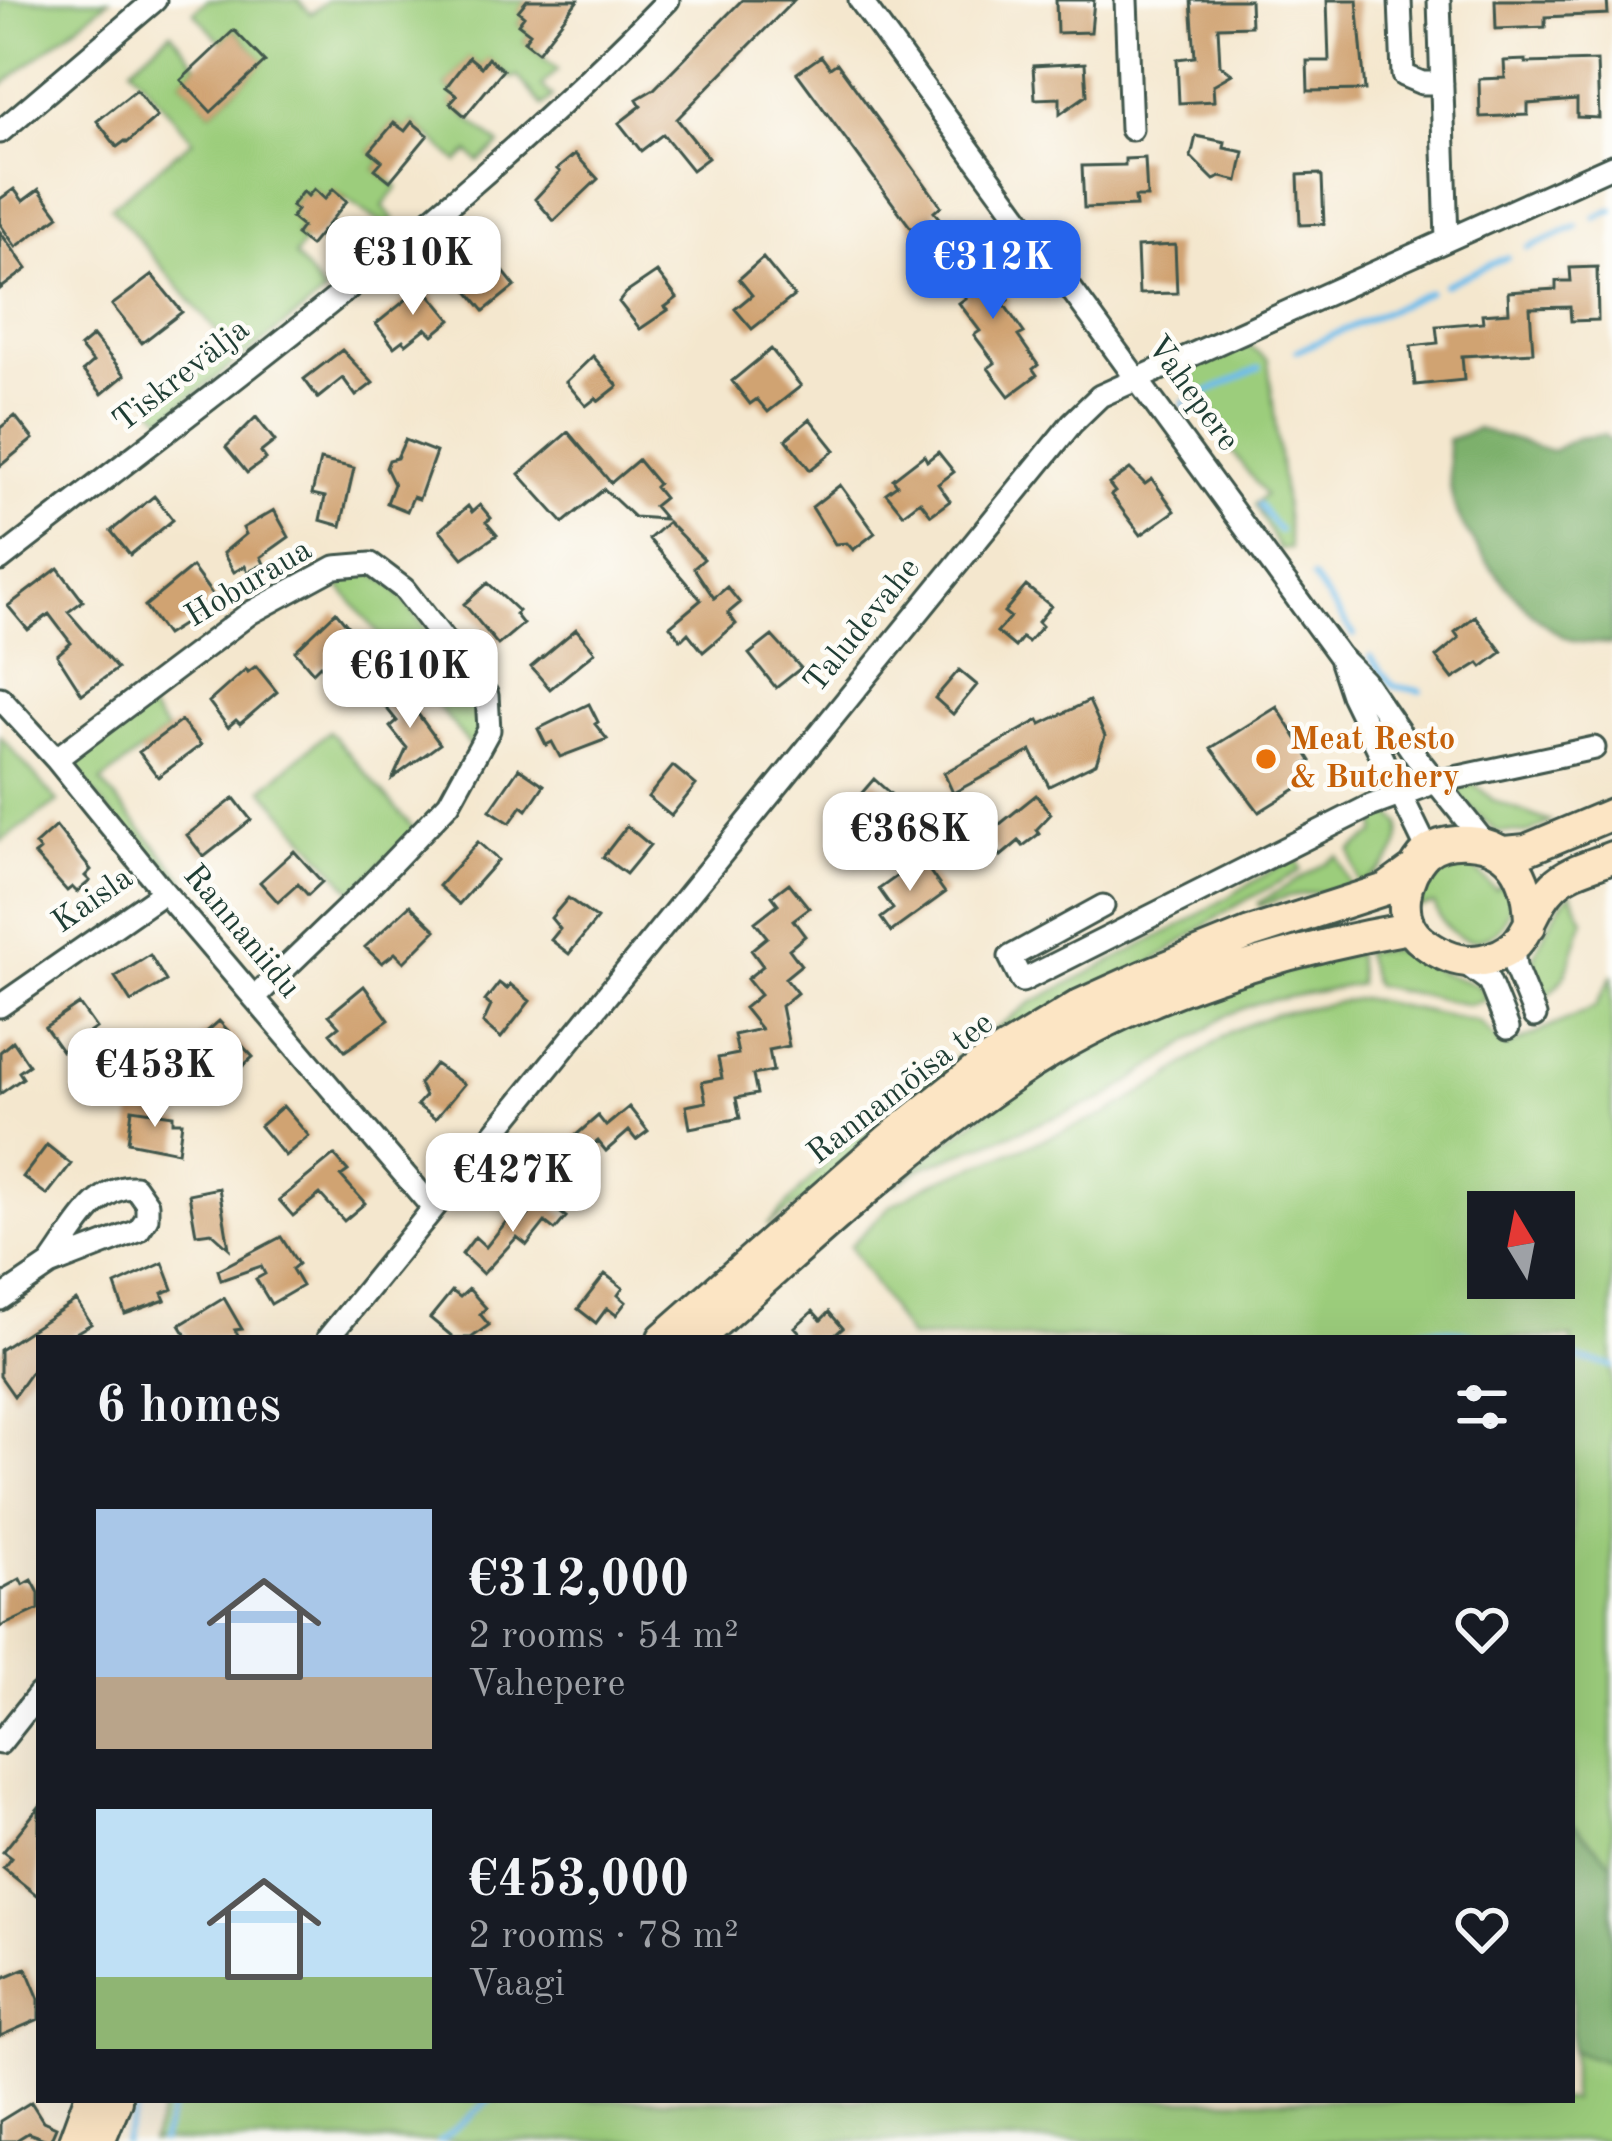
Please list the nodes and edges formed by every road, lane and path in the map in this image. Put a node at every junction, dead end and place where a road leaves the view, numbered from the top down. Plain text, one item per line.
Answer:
1 (155, 0) edge
2 (668, 0) edge
3 (860, 0) edge
4 (1126, 0) edge
5 (1400, 0) edge
6 (1439, 0) edge
7 (1442, 82) junction
8 (1131, 129) dead end
9 (0, 132) edge
10 (1612, 166) edge
11 (1447, 239) junction
12 (1139, 378) junction
13 (0, 560) edge
14 (1339, 656) junction
15 (0, 698) edge
16 (1594, 748) dead end
17 (56, 759) junction
18 (1436, 782) junction
19 (1400, 795) junction
20 (1612, 814) edge
21 (1495, 848) junction
22 (1612, 857) edge
23 (1422, 860) junction
24 (164, 892) junction
25 (1103, 906) dead end
26 (1409, 928) junction
27 (1522, 938) junction
28 (1462, 961) junction
29 (254, 998) junction
30 (0, 1006) edge
31 (1535, 1016) dead end
32 (1508, 1028) dead end
33 (433, 1208) junction
34 (50, 1265) junction
35 (0, 1299) edge
36 (330, 1335) edge
37 (666, 1335) edge
38 (701, 1335) edge
39 (36, 1697) edge
40 (4, 1730) edge
41 (88, 2103) edge
42 (115, 2103) edge
43 (74, 2141) edge
44 (99, 2141) edge

1 - 9 street
2 - 13 street, Tiskrevälja
3 - 12 street, Vahepere
4 - 8 street
5 - 7 street
6 - 7 street
7 - 11 street
10 - 11 street, Taludevahe
11 - 12 street, Taludevahe
12 - 14 street, Vahepere
12 - 33 street, Taludevahe
14 - 18 street, Vahepere
14 - 19 street, Vahepere
15 - 17 street, Rannaniidu
16 - 18 street
17 - 24 street, Rannaniidu
17 - 29 street, Hoburaua
18 - 19 street
18 - 21 street, Vahepere
19 - 23 street, Vahepere
19 - 25 street
20 - 21 street
21 - 23 street
21 - 27 street
22 - 27 street
23 - 26 street
23 - 37 street, Rannamõisa tee
24 - 29 street, Rannaniidu
24 - 30 street, Kaisla
26 - 28 street
26 - 38 street, Rannamõisa tee
27 - 28 street
27 - 31 street
28 - 32 street
29 - 33 street, Rannaniidu
33 - 36 street, Taludevahe
34 - 34 street
34 - 35 street
39 - 40 street
41 - 43 street
42 - 44 street

